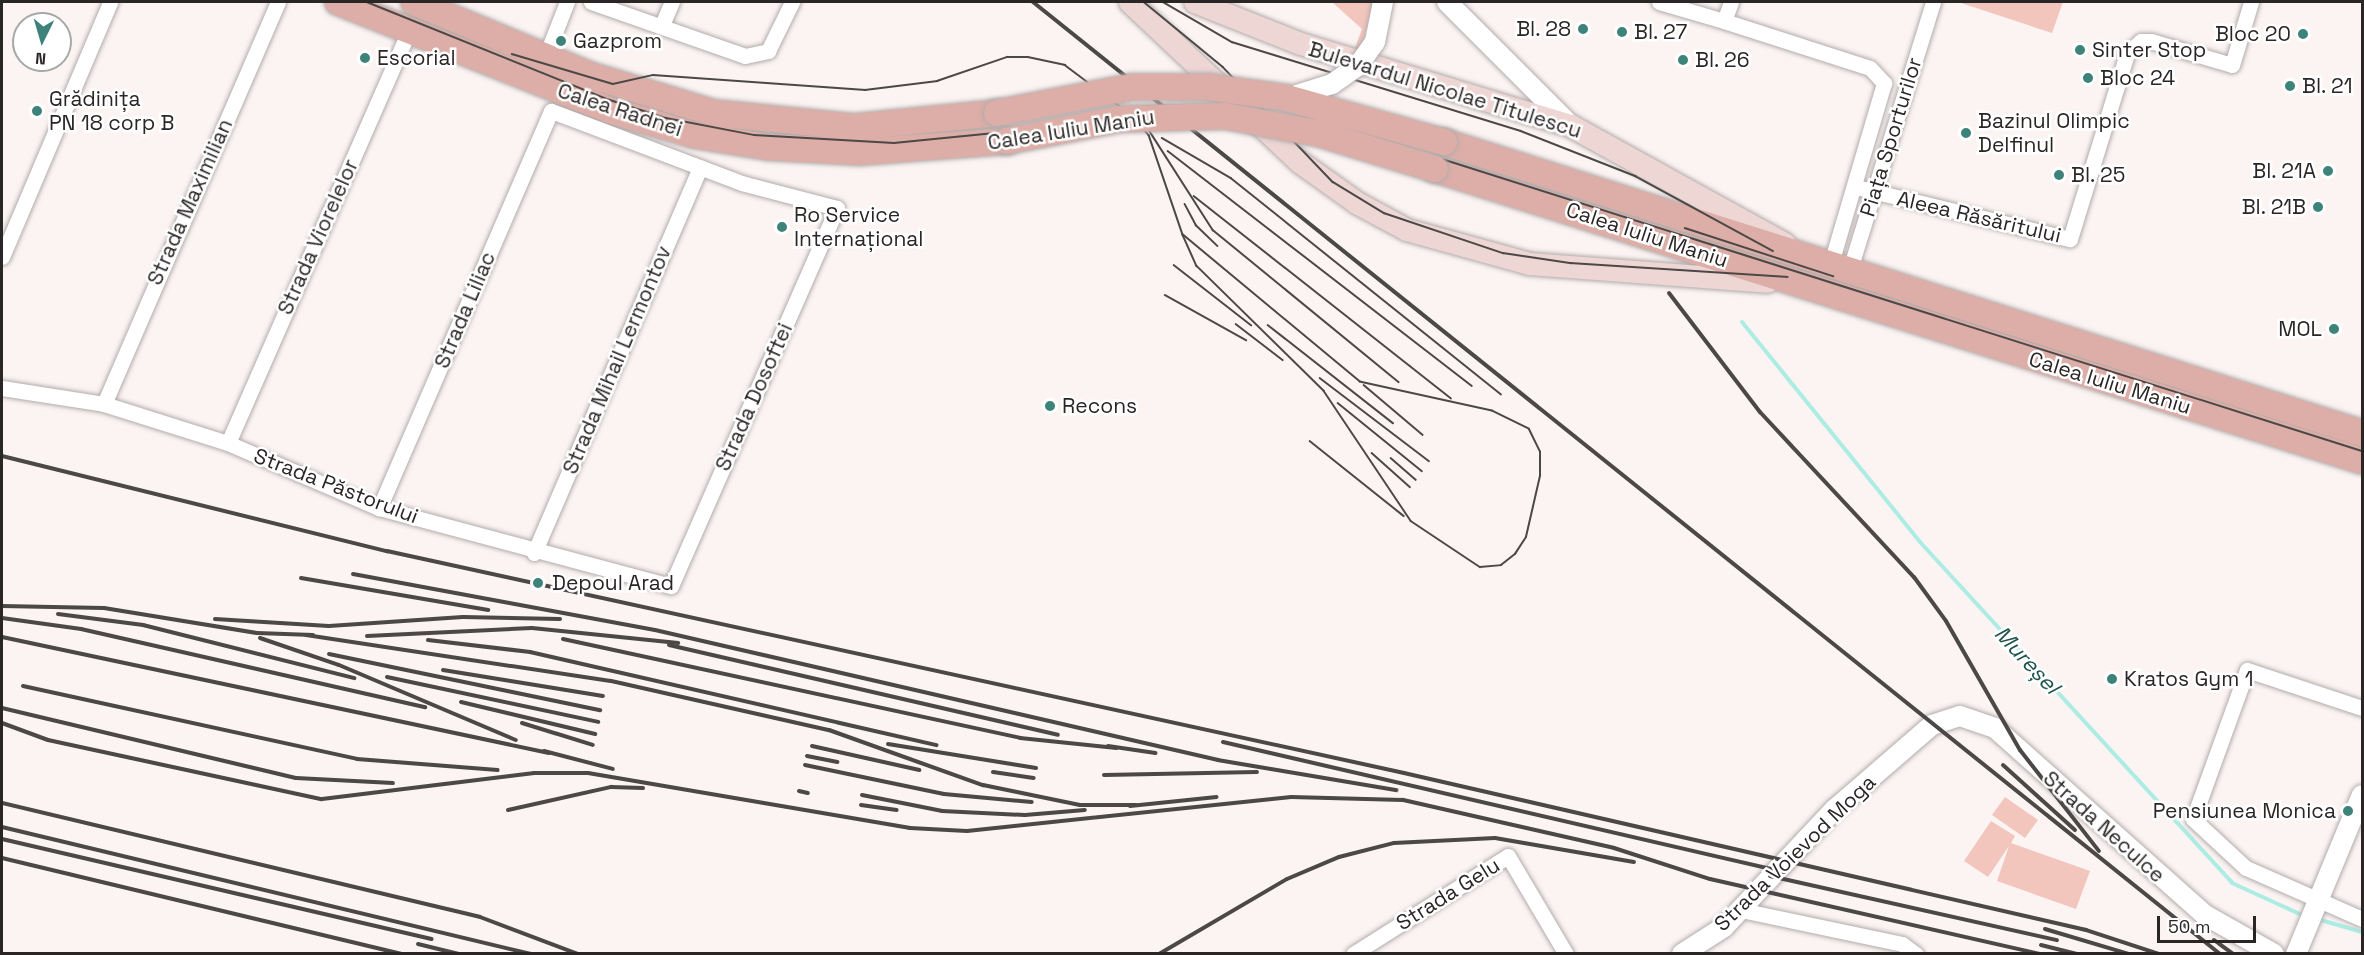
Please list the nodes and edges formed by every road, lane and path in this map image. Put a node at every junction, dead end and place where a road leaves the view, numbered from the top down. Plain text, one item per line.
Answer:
1 (110, 2) edge
2 (278, 2) edge
3 (338, 2) edge
4 (415, 2) edge
5 (567, 2) edge
6 (591, 2) edge
7 (672, 2) edge
8 (792, 2) edge
9 (1130, 2) edge
10 (1195, 2) edge
11 (1383, 2) edge
12 (1447, 2) edge
13 (1659, 2) edge
14 (1731, 2) edge
15 (1933, 2) edge
16 (2251, 2) edge
17 (1724, 21) junction
18 (662, 25) junction
19 (409, 30) junction
20 (545, 58) junction
21 (1287, 98) junction
22 (917, 124) joint
23 (1571, 126) junction
24 (917, 152) joint
25 (700, 167) junction
26 (1856, 187) junction
27 (1874, 192) junction
28 (2, 256) edge
29 (1831, 266) junction
30 (1807, 287) junction
31 (2, 388) edge
32 (104, 404) junction
33 (2362, 433) edge
34 (228, 443) junction
35 (2362, 460) edge
36 (379, 508) junction
37 (534, 553) junction
38 (671, 586) joint
39 (2362, 708) edge
40 (1932, 725) joint
41 (2362, 795) edge
42 (2318, 902) junction
43 (1740, 910) junction
44 (2362, 919) edge
45 (2299, 947) edge
46 (1353, 954) edge
47 (1566, 954) edge
48 (1682, 954) edge
49 (1916, 954) edge
50 (2274, 954) edge

1 - 28 street
2 - 32 street, Strada Maximilian
3 - 19 main road, Calea Radnei
4 - 20 main road, Calea Radnei
5 - 20 street
6 - 18 street
7 - 18 street
8 - 18 street
9 - 30 main road
10 - 23 main road, Bulevardul Nicolae Titulescu
11 - 21 street, bridge
12 - 23 street
13 - 17 street
14 - 17 street
15 - 27 street, Piața Sporturilor
16 - 27 street, Aleea Răsăritului
17 - 26 street, Piața Sporturilor
19 - 24 main road, Calea Radnei
19 - 34 street, Strada Viorelelor
20 - 22 main road, Calea Radnei
21 - 22 main road, Calea Iuliu Maniu, bridge
21 - 29 main road, Calea Iuliu Maniu, bridge
23 - 29 main road, Bulevardul Nicolae Titulescu
24 - 30 main road, Calea Iuliu Maniu, bridge
25 - 36 street, Strada Liliac
25 - 37 street, Strada Mihail Lermontov
25 - 38 street, Strada Dosoftei
26 - 27 street
26 - 29 street, Piața Sporturilor
27 - 29 street, Piața Sporturilor
29 - 30 main road
29 - 33 main road, Calea Iuliu Maniu
30 - 35 main road, Calea Iuliu Maniu
31 - 32 street, Strada Păstorului
32 - 34 street, Strada Păstorului
34 - 36 street, Strada Păstorului
36 - 37 street, Strada Păstorului
37 - 38 street, Strada Păstorului
39 - 42 street
40 - 43 street, Strada Voievod Moga
40 - 50 street, Strada Neculce
41 - 42 street
42 - 44 street
42 - 45 street
43 - 48 street, Strada Voievod Moga
43 - 49 street
46 - 47 street, Strada Gelu

